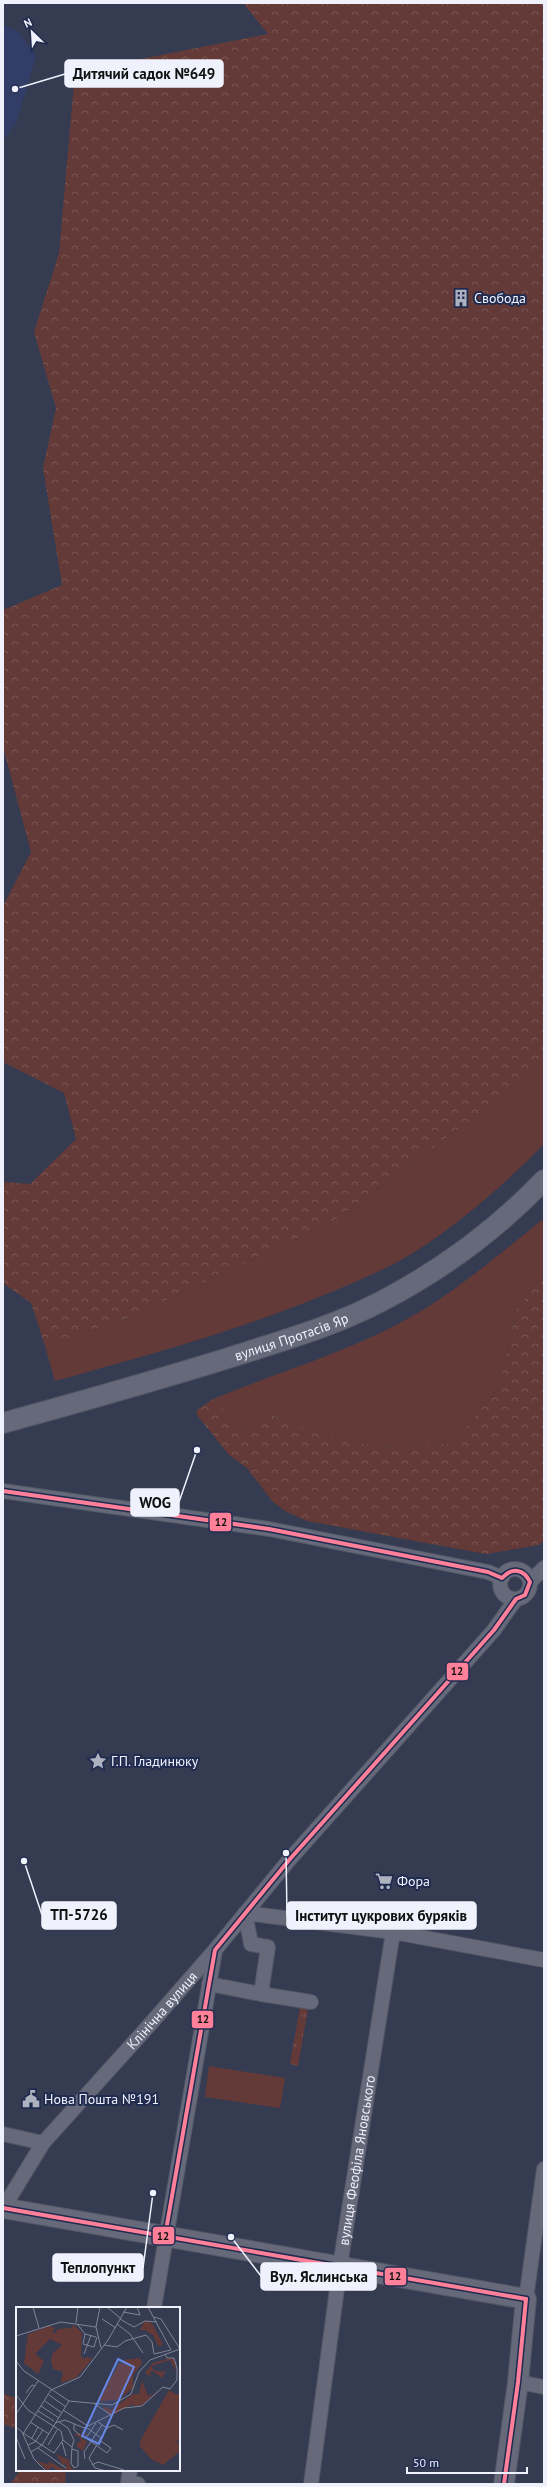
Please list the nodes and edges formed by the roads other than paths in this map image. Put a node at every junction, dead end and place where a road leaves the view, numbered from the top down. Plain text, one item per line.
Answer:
1 (544, 1180) edge
2 (3, 1423) edge
3 (3, 1491) edge
4 (544, 1568) edge
5 (502, 1578) junction
6 (530, 1582) junction
7 (516, 1599) junction
8 (245, 1913) junction
9 (393, 1932) junction
10 (215, 1950) junction
11 (544, 1960) edge
12 (209, 1984) junction
13 (261, 1994) junction
14 (311, 2002) dead end
15 (3, 2134) edge
16 (43, 2142) junction
17 (544, 2169) edge
18 (3, 2208) edge
19 (165, 2236) junction
20 (340, 2266) junction
21 (526, 2299) junction
22 (154, 2307) edge
23 (518, 2382) junction
24 (544, 2387) edge
25 (311, 2484) edge
26 (504, 2484) edge

1 - 2 street, вулиця Протасів Яр
3 - 5 street
4 - 6 street
5 - 6 street
5 - 7 street
6 - 7 street
7 - 8 street, Клінічна вулиця
8 - 9 street
8 - 10 street, Клінічна вулиця
8 - 13 street
9 - 11 street
9 - 20 street, вулиця Феофіла Яновського
10 - 12 street
10 - 16 street, Клінічна вулиця
12 - 13 street
12 - 19 street
13 - 14 street
15 - 16 street
16 - 18 street, Клінічна вулиця
17 - 21 street
18 - 19 street
19 - 20 street
19 - 22 street
20 - 21 street
20 - 25 street, вулиця Феофіла Яновського
21 - 23 street
23 - 24 street
23 - 26 street

